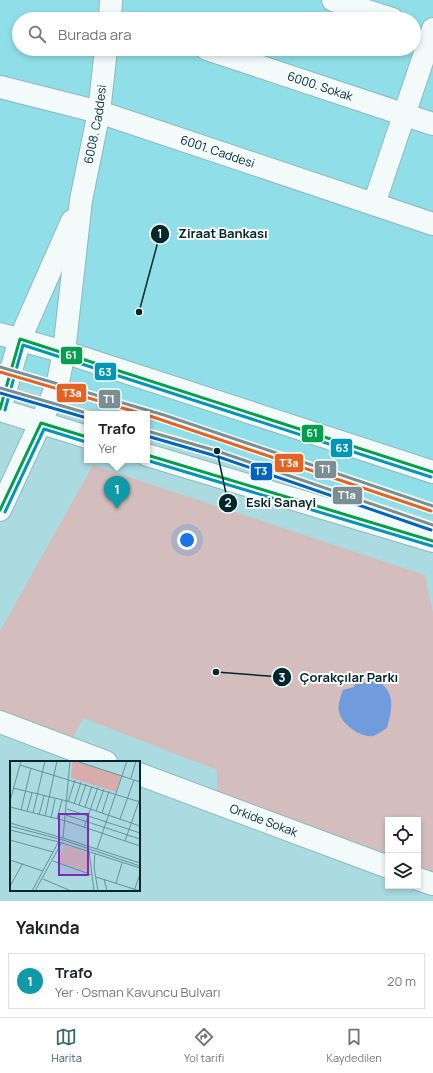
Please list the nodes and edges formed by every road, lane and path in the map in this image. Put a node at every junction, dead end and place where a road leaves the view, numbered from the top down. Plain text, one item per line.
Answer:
1 (333, 0) edge
2 (370, 12) edge
3 (428, 30) edge
4 (421, 54) edge
5 (105, 56) edge
6 (228, 56) edge
7 (421, 56) edge
8 (0, 87) edge
9 (99, 112) junction
10 (404, 114) junction
11 (433, 124) edge
12 (82, 200) junction
13 (374, 204) junction
14 (433, 224) edge
15 (10, 337) edge
16 (64, 352) junction
17 (0, 410) edge
18 (41, 423) junction
19 (84, 436) edge
20 (150, 456) edge
21 (433, 472) edge
22 (0, 510) edge
23 (433, 541) edge
24 (0, 722) edge
25 (103, 761) edge
26 (140, 774) edge
27 (385, 866) edge
28 (421, 880) edge
29 (433, 884) edge

1 - 2 main road
3 - 4 main road
5 - 9 main road, 6008. Caddesi
6 - 10 main road, 6000. Sokak
7 - 10 main road
8 - 9 main road, 6001. Caddesi
9 - 12 main road, 6008. Caddesi
9 - 13 main road, 6001. Caddesi
10 - 11 main road, 6000. Sokak
10 - 13 main road
12 - 15 main road
12 - 16 main road
13 - 14 main road, 6001. Caddesi
15 - 16 main road
15 - 17 main road
16 - 18 main road
16 - 21 main road
17 - 18 main road
18 - 19 main road
18 - 22 main road
20 - 23 main road
24 - 25 main road
26 - 27 main road, Orkide Sokak
28 - 29 main road

